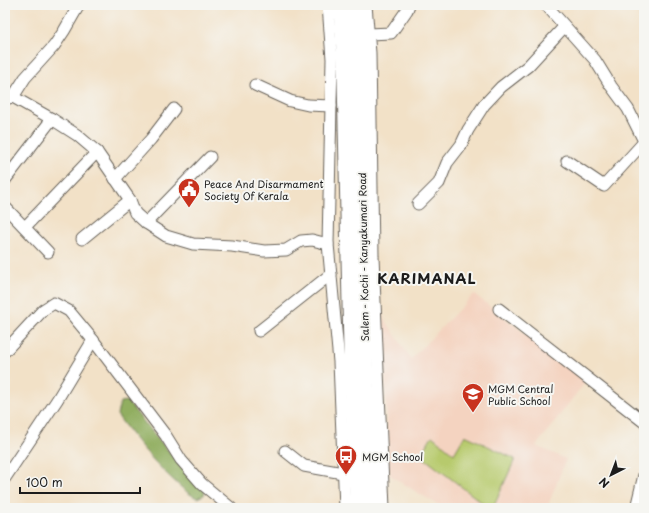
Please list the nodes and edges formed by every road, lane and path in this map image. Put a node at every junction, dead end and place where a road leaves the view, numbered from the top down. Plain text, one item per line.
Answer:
1 (79, 5) edge
2 (328, 5) edge
3 (341, 5) edge
4 (355, 5) edge
5 (366, 5) edge
6 (409, 5) edge
7 (546, 5) edge
8 (564, 27) junction
9 (369, 34) junction
10 (255, 85) dead end
11 (9, 98) edge
12 (331, 106) junction
13 (174, 109) dead end
14 (52, 119) junction
15 (644, 142) edge
16 (97, 152) junction
17 (210, 157) dead end
18 (567, 161) dead end
19 (115, 179) junction
20 (5, 180) edge
21 (130, 200) junction
22 (418, 204) dead end
23 (5, 207) edge
24 (146, 223) junction
25 (25, 227) junction
26 (82, 239) dead end
27 (328, 244) junction
28 (48, 252) dead end
29 (331, 274) junction
30 (499, 309) dead end
31 (259, 331) dead end
32 (93, 340) junction
33 (5, 351) edge
34 (644, 422) edge
35 (285, 451) dead end
36 (343, 474) junction
37 (644, 475) edge
38 (5, 478) edge
39 (230, 508) edge
40 (345, 508) edge
41 (358, 508) edge
42 (372, 508) edge
43 (384, 508) edge
44 (636, 508) edge

1 - 11 street
2 - 12 street
3 - 41 highway, Salem - Kochi - Kanyakumari Road
4 - 42 highway, Salem - Kochi - Kanyakumari Road
5 - 9 street
6 - 9 street
7 - 8 street
8 - 15 street
8 - 22 street
9 - 43 street
10 - 12 street
11 - 14 street
12 - 27 street
13 - 19 street
14 - 16 street
14 - 20 street
15 - 18 street
16 - 19 street
16 - 25 street
17 - 24 street
19 - 21 street
21 - 24 street
21 - 26 street
23 - 25 street
24 - 27 street
25 - 28 street
27 - 29 street
29 - 31 street
29 - 36 street
30 - 34 street
32 - 33 street
32 - 38 street
32 - 39 street
35 - 36 street
36 - 40 street
37 - 44 street

